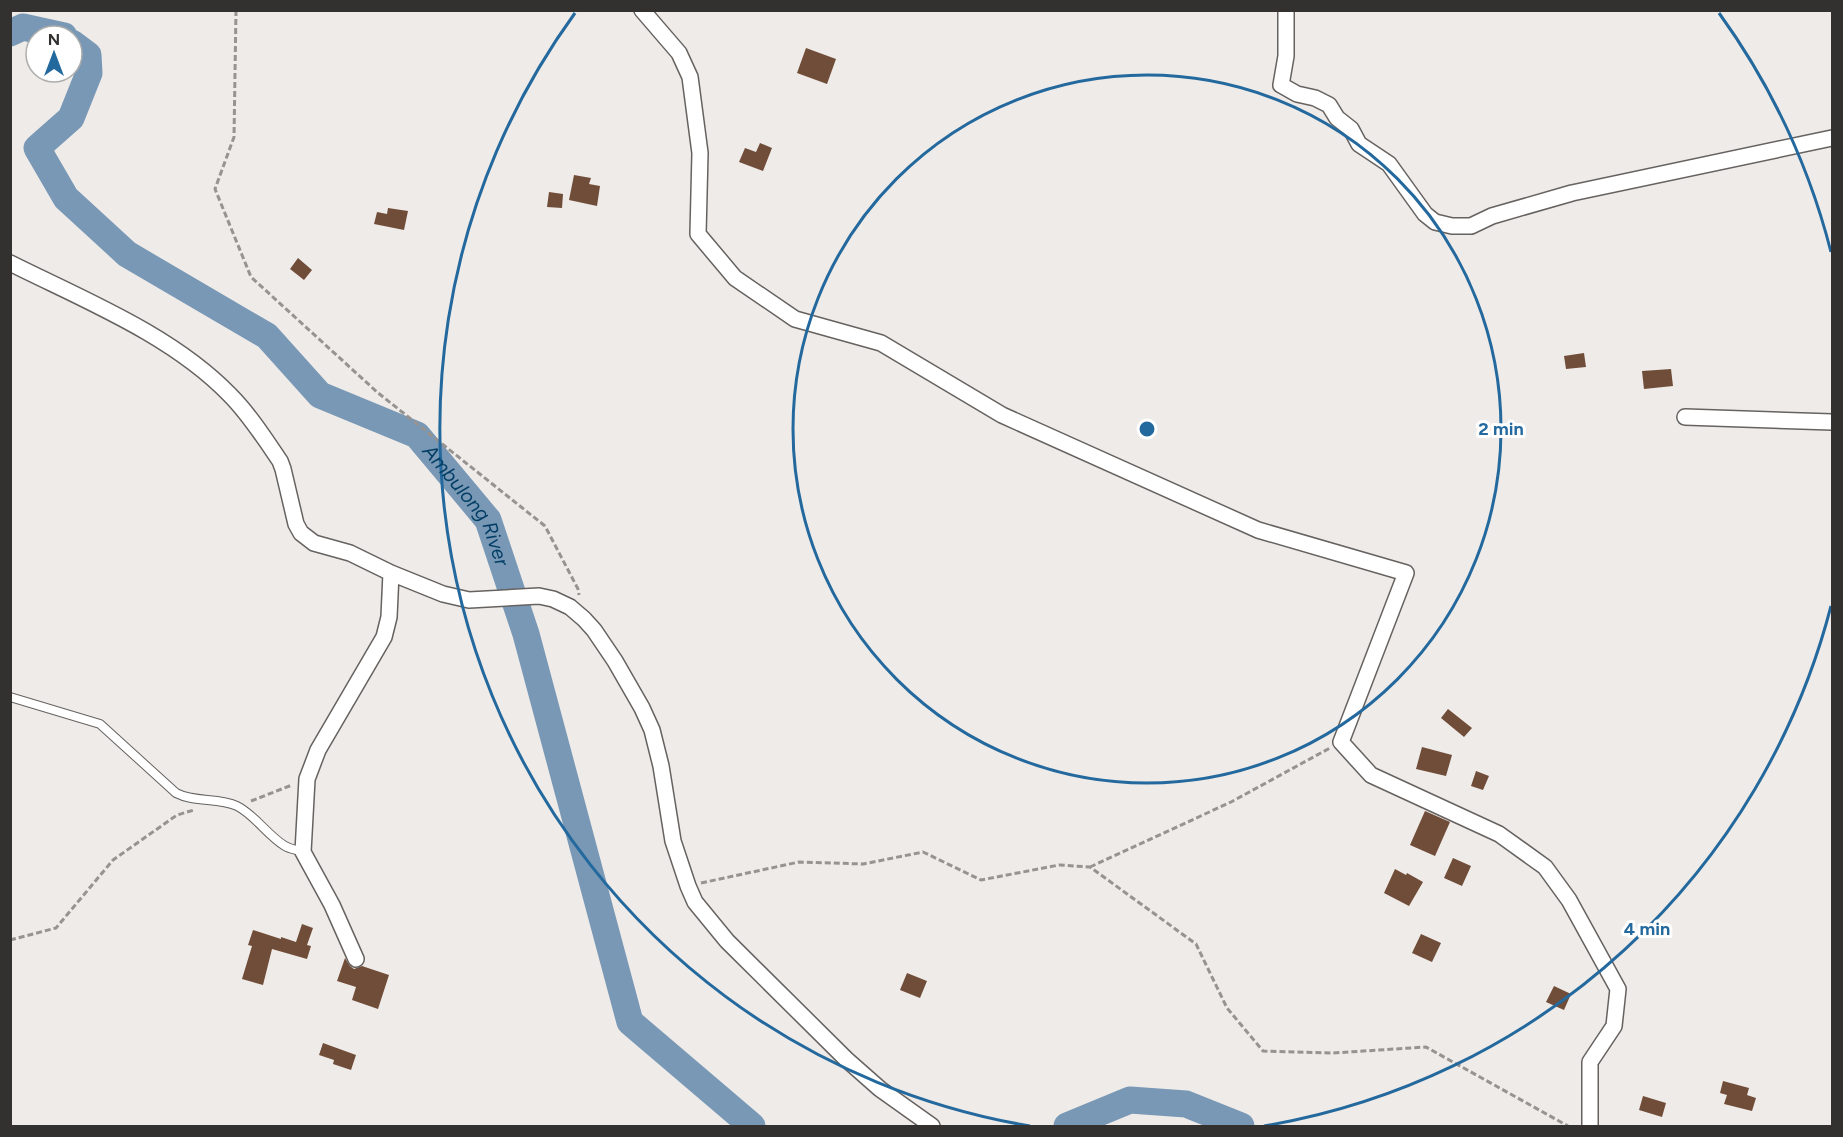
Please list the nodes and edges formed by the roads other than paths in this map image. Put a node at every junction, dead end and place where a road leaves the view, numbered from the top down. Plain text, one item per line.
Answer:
1 (642, 10) edge
2 (1286, 10) edge
3 (1833, 138) edge
4 (10, 263) edge
5 (1684, 417) dead end
6 (1833, 422) edge
7 (391, 573) junction
8 (10, 697) edge
9 (303, 852) junction
10 (356, 959) dead end
11 (932, 1126) edge
12 (1590, 1126) edge

1 - 12 street
2 - 3 street
4 - 7 street
5 - 6 street
7 - 9 street
7 - 11 street
8 - 9 lane
9 - 10 street

